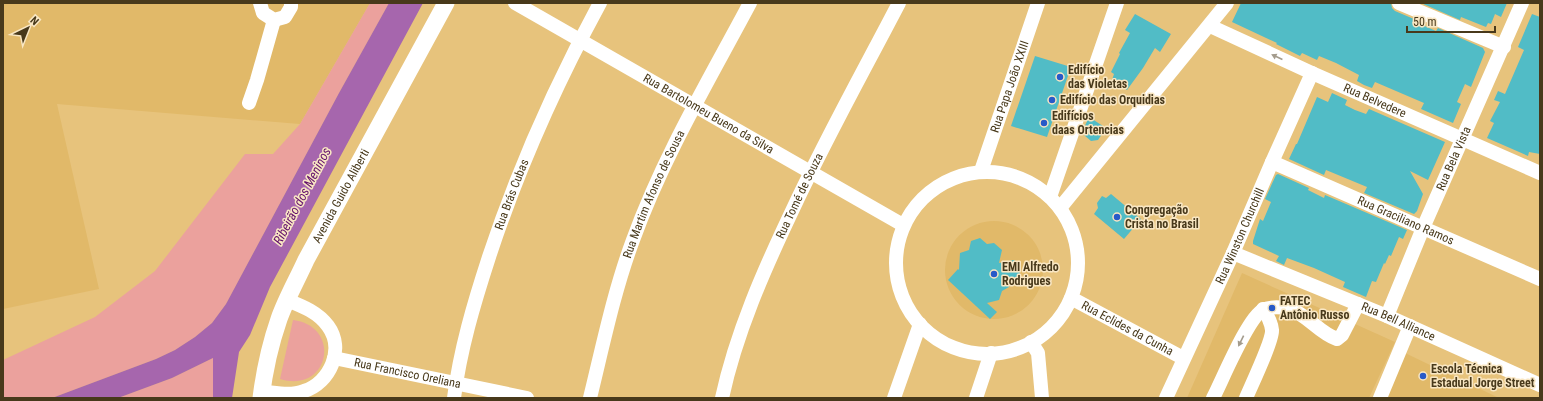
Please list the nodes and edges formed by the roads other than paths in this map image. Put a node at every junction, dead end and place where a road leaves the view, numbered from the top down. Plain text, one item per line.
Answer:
1 (260, 3) edge
2 (291, 3) edge
3 (446, 3) edge
4 (515, 3) edge
5 (600, 3) edge
6 (750, 3) edge
7 (899, 3) edge
8 (1038, 3) edge
9 (1117, 3) edge
10 (1228, 3) edge
11 (1399, 3) edge
12 (1522, 3) edge
13 (274, 20) junction
14 (1210, 26) junction
15 (580, 40) junction
16 (1504, 47) junction
17 (1312, 73) junction
18 (249, 103) dead end
19 (695, 106) junction
20 (1463, 140) junction
21 (1272, 162) junction
22 (981, 171) junction
23 (810, 172) junction
24 (1540, 173) edge
25 (1050, 197) junction
26 (1060, 208) junction
27 (903, 225) junction
28 (1423, 228) junction
29 (1233, 253) junction
30 (1540, 279) edge
31 (1071, 298) junction
32 (287, 300) junction
33 (1358, 304) junction
34 (1263, 309) junction
35 (1387, 316) junction
36 (920, 324) junction
37 (1410, 326) junction
38 (1032, 342) junction
39 (991, 353) junction
40 (334, 358) junction
41 (1183, 358) junction
42 (456, 383) junction
43 (1540, 385) edge
44 (261, 395) edge
45 (454, 398) edge
46 (527, 398) edge
47 (590, 398) edge
48 (722, 398) edge
49 (894, 398) edge
50 (976, 398) edge
51 (1042, 398) edge
52 (1166, 398) edge
53 (1213, 398) edge
54 (1246, 398) edge
55 (1380, 398) edge

1 - 13 street
2 - 13 street
3 - 32 main road, Avenida Guido Aliberti
4 - 15 street, Rua Bartolomeu Bueno da Silva
5 - 15 street, Rua Brás Cubas
6 - 19 street, Rua Martim Afonso de Sousa
7 - 23 street, Rua Tomé de Souza
8 - 22 street, Rua Papa João XXIII
9 - 25 street
10 - 14 street
11 - 16 street
12 - 16 street, Rua Bela Vista
13 - 18 street
17 -> 14 street, Rua Belvedere
14 - 26 street
15 - 19 street, Rua Bartolomeu Bueno da Silva
15 - 42 street, Rua Brás Cubas
16 - 20 street, Rua Bela Vista
17 - 20 street, Rua Belvedere
17 - 21 street, Rua Winston Churchill
19 - 23 street, Rua Bartolomeu Bueno da Silva
19 - 47 street, Rua Martim Afonso de Sousa
20 - 24 street, Rua Belvedere
20 - 28 street, Rua Bela Vista
21 - 28 street, Rua Graciliano Ramos
21 - 29 street, Rua Winston Churchill
22 - 25 street
22 - 27 street
23 - 27 street, Rua Bartolomeu Bueno da Silva
23 - 48 street, Rua Tomé de Souza
25 - 26 street
26 - 31 street
27 - 36 street
28 - 30 street, Rua Graciliano Ramos
28 - 35 street, Rua Bela Vista
29 - 33 street, Rua Bell Alliance
29 - 41 street, Rua Winston Churchill
31 - 38 street
31 - 41 street, Rua Eclides da Cunha
32 - 40 street
32 - 44 main road, Avenida Guido Aliberti
33 - 34 street
33 - 35 street, Rua Bell Alliance
34 -> 53 street
34 - 54 street
35 - 37 street, Rua Bell Alliance
36 - 39 street
36 - 49 street
37 - 43 street, Rua Bell Alliance
37 - 55 street
38 - 39 street
38 - 51 street
39 - 50 street
40 - 42 street, Rua Francisco Oreliana
40 - 44 street
41 - 52 street, Rua Winston Churchill
42 - 45 street, Rua Brás Cubas
42 - 46 street, Rua Francisco Oreliana

